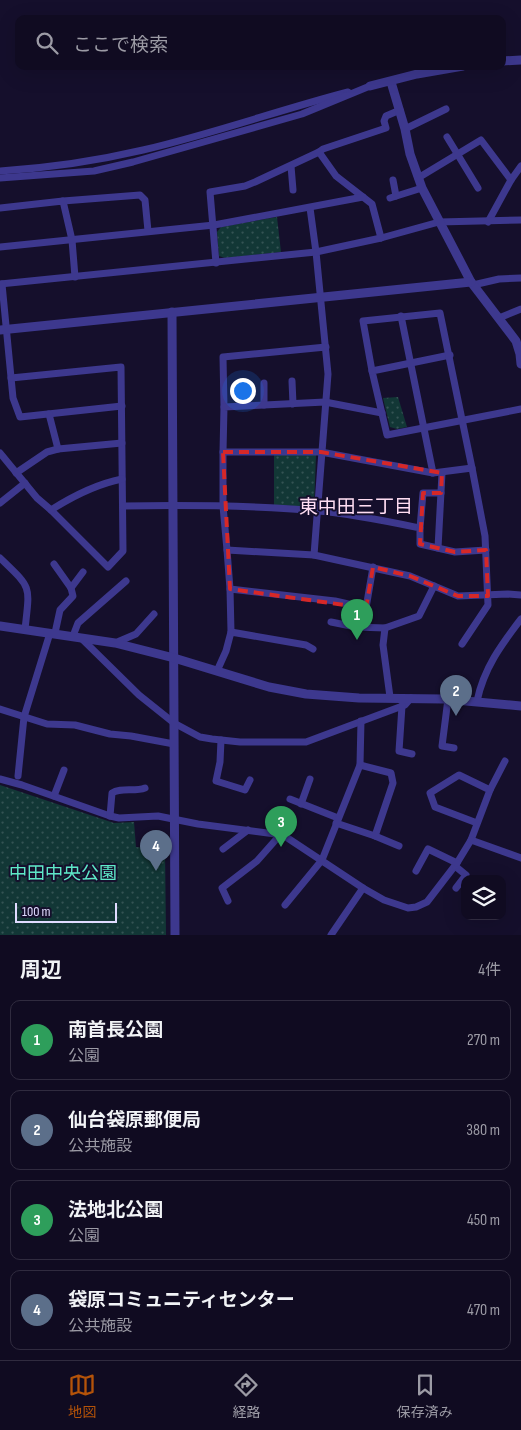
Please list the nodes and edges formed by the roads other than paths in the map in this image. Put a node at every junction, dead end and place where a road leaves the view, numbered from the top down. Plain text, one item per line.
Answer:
1 (521, 60) edge
2 (506, 61) edge
3 (440, 70) edge
4 (391, 82) junction
5 (370, 86) junction
6 (446, 109) dead end
7 (400, 110) junction
8 (405, 129) junction
9 (447, 137) dead end
10 (319, 152) junction
11 (459, 154) junction
12 (291, 166) junction
13 (521, 166) edge
14 (0, 171) edge
15 (0, 178) edge
16 (418, 178) junction
17 (393, 180) dead end
18 (511, 180) junction
19 (422, 188) junction
20 (478, 188) dead end
21 (294, 190) dead end
22 (363, 197) junction
23 (64, 201) junction
24 (0, 208) edge
25 (310, 208) junction
26 (521, 220) edge
27 (439, 222) junction
28 (488, 222) junction
29 (214, 225) junction
30 (148, 231) junction
31 (380, 238) junction
32 (72, 240) junction
33 (0, 247) edge
34 (316, 252) junction
35 (216, 263) junction
36 (75, 276) junction
37 (521, 278) edge
38 (472, 283) junction
39 (1, 284) edge
40 (321, 298) junction
41 (521, 309) edge
42 (172, 312) junction
43 (401, 316) junction
44 (499, 318) junction
45 (3, 329) edge
46 (326, 347) junction
47 (450, 355) junction
48 (410, 363) junction
49 (521, 364) edge
50 (372, 371) junction
51 (11, 378) junction
52 (292, 381) dead end
53 (264, 383) dead end
54 (325, 402) junction
55 (293, 404) junction
56 (264, 405) junction
57 (122, 406) junction
58 (224, 407) junction
59 (521, 409) edge
60 (382, 413) junction
61 (49, 414) junction
62 (464, 420) junction
63 (425, 428) junction
64 (122, 443) junction
65 (58, 449) junction
66 (223, 452) junction
67 (321, 452) junction
68 (0, 453) edge
69 (472, 468) junction
70 (16, 473) junction
71 (433, 473) junction
72 (442, 473) junction
73 (122, 479) junction
74 (25, 483) junction
75 (440, 494) junction
76 (0, 503) edge
77 (173, 505) junction
78 (122, 506) junction
79 (223, 506) junction
80 (52, 510) junction
81 (318, 511) junction
82 (420, 528) junction
83 (438, 548) junction
84 (227, 550) junction
85 (486, 550) junction
86 (314, 556) junction
87 (0, 558) edge
88 (54, 564) dead end
89 (373, 568) junction
90 (83, 572) dead end
91 (126, 581) dead end
92 (434, 586) junction
93 (71, 588) junction
94 (230, 589) junction
95 (521, 595) edge
96 (488, 596) junction
97 (154, 614) dead end
98 (521, 619) edge
99 (331, 622) dead end
100 (0, 626) edge
101 (385, 628) junction
102 (25, 629) junction
103 (230, 632) junction
104 (53, 633) junction
105 (77, 637) junction
106 (115, 643) junction
107 (462, 644) dead end
108 (313, 649) dead end
109 (174, 658) junction
110 (217, 671) junction
111 (390, 697) junction
112 (411, 698) junction
113 (448, 699) junction
114 (477, 701) junction
115 (402, 706) junction
116 (521, 706) edge
117 (0, 710) edge
118 (24, 717) junction
119 (361, 721) junction
120 (174, 723) junction
121 (221, 740) junction
122 (174, 744) junction
123 (454, 748) dead end
124 (412, 754) dead end
125 (505, 761) dead end
126 (360, 762) junction
127 (64, 770) dead end
128 (18, 776) dead end
129 (0, 779) edge
130 (310, 779) dead end
131 (250, 780) dead end
132 (145, 788) dead end
133 (490, 790) junction
134 (54, 796) junction
135 (290, 800) dead end
136 (301, 804) junction
137 (110, 816) junction
138 (174, 819) junction
139 (337, 820) junction
140 (477, 823) junction
141 (248, 830) junction
142 (280, 835) junction
143 (375, 836) junction
144 (471, 840) junction
145 (399, 846) dead end
146 (223, 849) dead end
147 (521, 858) edge
148 (322, 860) junction
149 (456, 864) junction
150 (416, 871) dead end
151 (363, 888) junction
152 (456, 888) dead end
153 (228, 900) dead end
154 (284, 905) dead end
155 (175, 935) edge
156 (331, 935) edge

1 - 2 street
3 - 4 street
4 - 5 street
4 - 7 street
5 - 14 street
5 - 15 street
6 - 8 street
7 - 8 street
7 - 10 street
8 - 16 street
9 - 11 street
10 - 12 street
10 - 22 street
11 - 16 street
11 - 18 street
11 - 20 street
12 - 21 street
12 - 29 street
13 - 18 street
16 - 19 street
17 - 19 street
18 - 28 street
19 - 27 street
22 - 25 street
22 - 31 street
23 - 24 street
23 - 30 street
23 - 32 street
25 - 29 street
25 - 34 street
26 - 28 street
27 - 28 street
27 - 31 street
27 - 38 street
29 - 30 street
29 - 35 street
30 - 32 street
31 - 34 street
32 - 33 street
32 - 36 street
34 - 35 street
34 - 40 street
35 - 36 street
36 - 39 street
37 - 38 street
38 - 40 street
38 - 44 street
39 - 45 street
40 - 42 street
40 - 46 street
41 - 44 street
42 - 45 street
42 - 77 street
43 - 47 street
43 - 48 street
43 - 50 street
44 - 49 street
45 - 51 street
46 - 54 street
46 - 58 street
47 - 48 street
47 - 62 street
48 - 50 street
48 - 63 street
50 - 60 street
51 - 57 street
51 - 61 street
52 - 55 street
53 - 56 street
54 - 55 street
54 - 60 street
54 - 67 street
55 - 56 street
56 - 58 street
57 - 61 street
57 - 64 street
58 - 66 street
59 - 62 street
60 - 63 street
61 - 65 street
62 - 63 street
62 - 69 street
63 - 71 street
64 - 65 street
64 - 73 street
65 - 70 street
66 - 67 street
66 - 79 street
67 - 71 street
67 - 81 street
68 - 70 street
69 - 72 street
69 - 85 street
70 - 74 street
71 - 72 street
72 - 75 street
73 - 78 street
73 - 80 street
74 - 76 street
74 - 80 street
75 - 82 street
75 - 83 street
77 - 78 street
77 - 79 street
77 - 109 street
78 - 80 street
79 - 81 street
79 - 84 street
81 - 82 street
81 - 86 street
82 - 83 street
83 - 85 street
84 - 86 street
84 - 94 street
85 - 96 street
86 - 89 street
87 - 102 street
88 - 93 street
89 - 92 street
89 - 94 street
90 - 93 street
91 - 105 street
92 - 96 street
92 - 101 street
93 - 104 street
94 - 103 street
95 - 96 street
96 - 107 street
97 - 106 street
98 - 114 street
99 - 101 street
100 - 102 street
101 - 111 street
102 - 104 street
103 - 108 street
103 - 110 street
104 - 105 street
104 - 118 street
105 - 106 street
105 - 120 street
106 - 109 street
109 - 110 street
109 - 120 street
110 - 111 street
111 - 112 street
112 - 113 street
112 - 115 street
113 - 114 street
113 - 123 street
114 - 116 street
115 - 119 street
115 - 124 street
117 - 118 street
118 - 122 street
118 - 128 street
119 - 121 street
119 - 126 street
120 - 121 street
120 - 122 street
121 - 131 street
122 - 138 street
125 - 133 street
126 - 139 street
126 - 143 street
127 - 134 street
129 - 134 street
130 - 136 street
132 - 137 street
133 - 140 street
133 - 140 street
134 - 137 street
135 - 136 street
136 - 139 street
137 - 138 street
138 - 141 street
138 - 155 street
139 - 143 street
139 - 148 street
140 - 144 street
141 - 142 street
141 - 146 street
142 - 148 street
142 - 153 street
143 - 145 street
144 - 147 street
144 - 149 street
148 - 151 street
148 - 154 street
149 - 150 street
149 - 151 street
149 - 152 street
151 - 156 street

